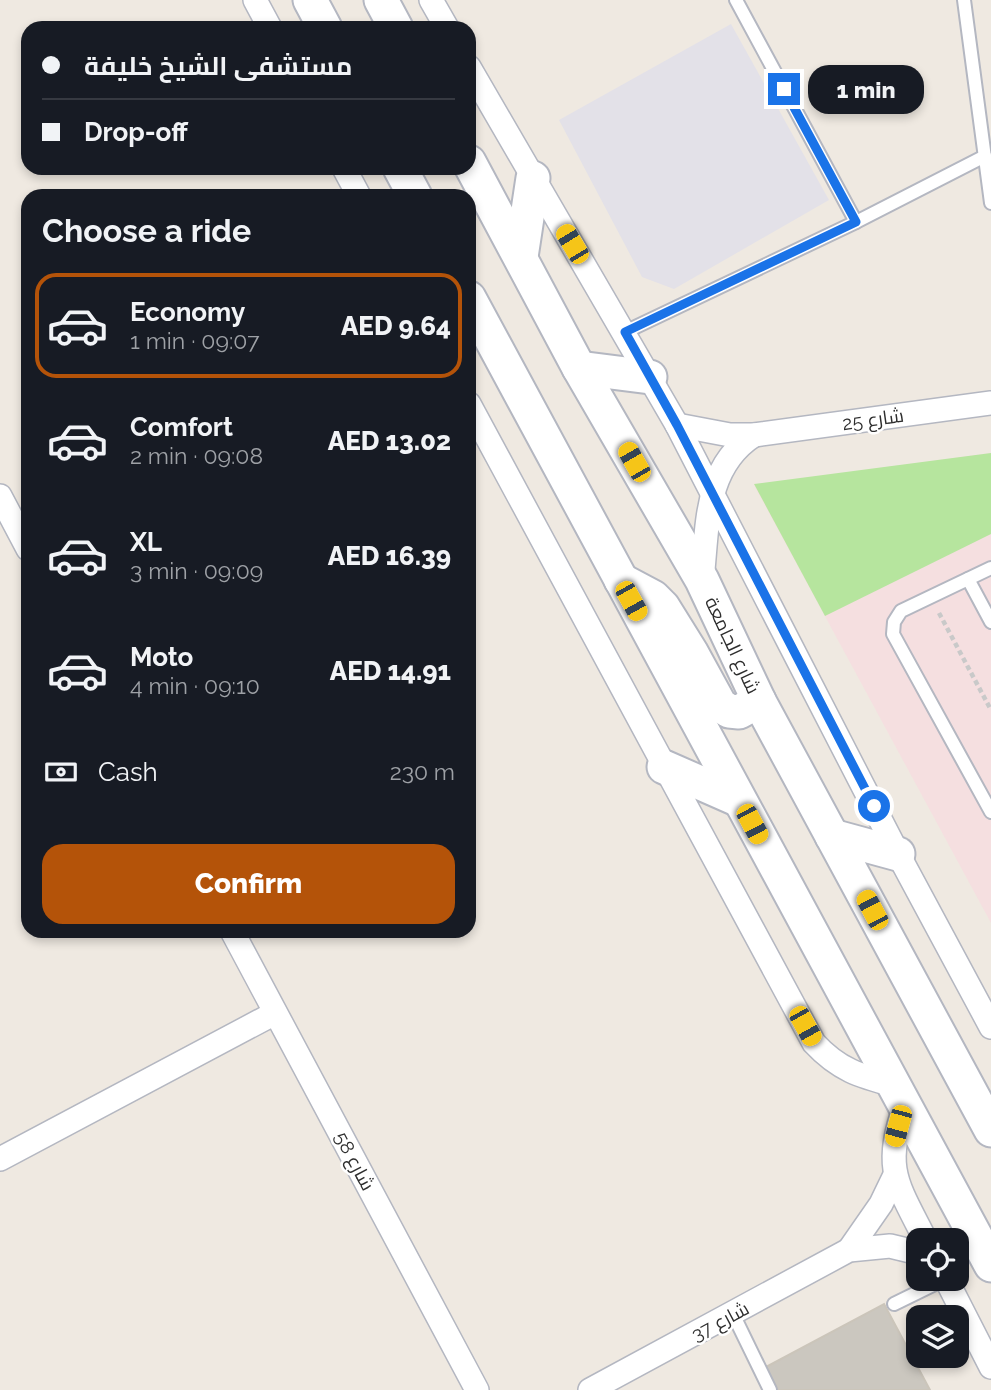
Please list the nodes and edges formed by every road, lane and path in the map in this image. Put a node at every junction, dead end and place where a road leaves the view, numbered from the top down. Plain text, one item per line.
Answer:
1 (255, 0) edge
2 (310, 0) edge
3 (381, 0) edge
4 (431, 0) edge
5 (736, 0) edge
6 (964, 0) edge
7 (266, 21) edge
8 (321, 21) edge
9 (392, 21) edge
10 (443, 21) edge
11 (476, 78) edge
12 (985, 156) junction
13 (476, 175) edge
14 (533, 178) junction
15 (991, 203) edge
16 (856, 222) junction
17 (521, 257) junction
18 (476, 311) edge
19 (625, 332) junction
20 (579, 368) junction
21 (650, 377) junction
22 (991, 403) edge
23 (476, 417) edge
24 (677, 425) junction
25 (754, 435) junction
26 (712, 495) junction
27 (0, 496) edge
28 (21, 535) edge
29 (991, 568) edge
30 (619, 579) junction
31 (968, 579) junction
32 (702, 580) junction
33 (931, 597) junction
34 (991, 622) edge
35 (759, 701) junction
36 (991, 710) edge
37 (664, 768) junction
38 (739, 800) junction
39 (991, 812) edge
40 (832, 836) junction
41 (898, 854) junction
42 (236, 938) edge
43 (275, 1013) junction
44 (989, 1019) edge
45 (899, 1096) junction
46 (991, 1130) edge
47 (0, 1159) edge
48 (895, 1175) junction
49 (920, 1228) edge
50 (849, 1250) junction
51 (906, 1250) edge
52 (991, 1265) edge
53 (921, 1291) edge
54 (952, 1291) edge
55 (894, 1304) dead end
56 (733, 1314) junction
57 (991, 1367) edge
58 (477, 1390) edge
59 (590, 1390) edge
60 (770, 1390) edge

1 - 7 street
2 - 8 main road
3 - 9 main road
4 - 10 street
5 - 16 lane
6 - 12 lane
11 - 14 street
12 - 15 lane
12 - 16 lane
13 - 17 main road, شارع الجامعة
14 - 17 main road
14 - 19 street
16 - 19 lane
17 - 20 main road, شارع الجامعة
18 - 30 main road
19 - 21 street
20 - 21 main road
20 - 32 main road, شارع الجامعة
21 - 24 street
22 - 25 street, شارع 25
23 - 37 street
24 - 25 street, شارع 25
24 - 26 street
25 - 26 street
26 - 32 street
26 - 41 street
27 - 28 street
29 - 31 lane
30 - 35 main road
30 - 38 main road
31 - 33 lane
31 - 34 lane
32 - 35 main road, شارع الجامعة
33 - 36 path
33 - 39 lane
35 - 40 main road, شارع الجامعة
37 - 38 main road
37 - 45 street
38 - 45 main road
40 - 41 main road
40 - 46 main road, شارع الجامعة
41 - 44 street
42 - 43 street, شارع 58
43 - 47 street
43 - 58 street, شارع 58
45 - 48 street
45 - 52 main road
48 - 49 street
48 - 50 street, شارع 37
50 - 51 street, شارع 37
50 - 56 street, شارع 37
53 - 55 lane
54 - 57 street
56 - 59 street, شارع 37
56 - 60 lane

